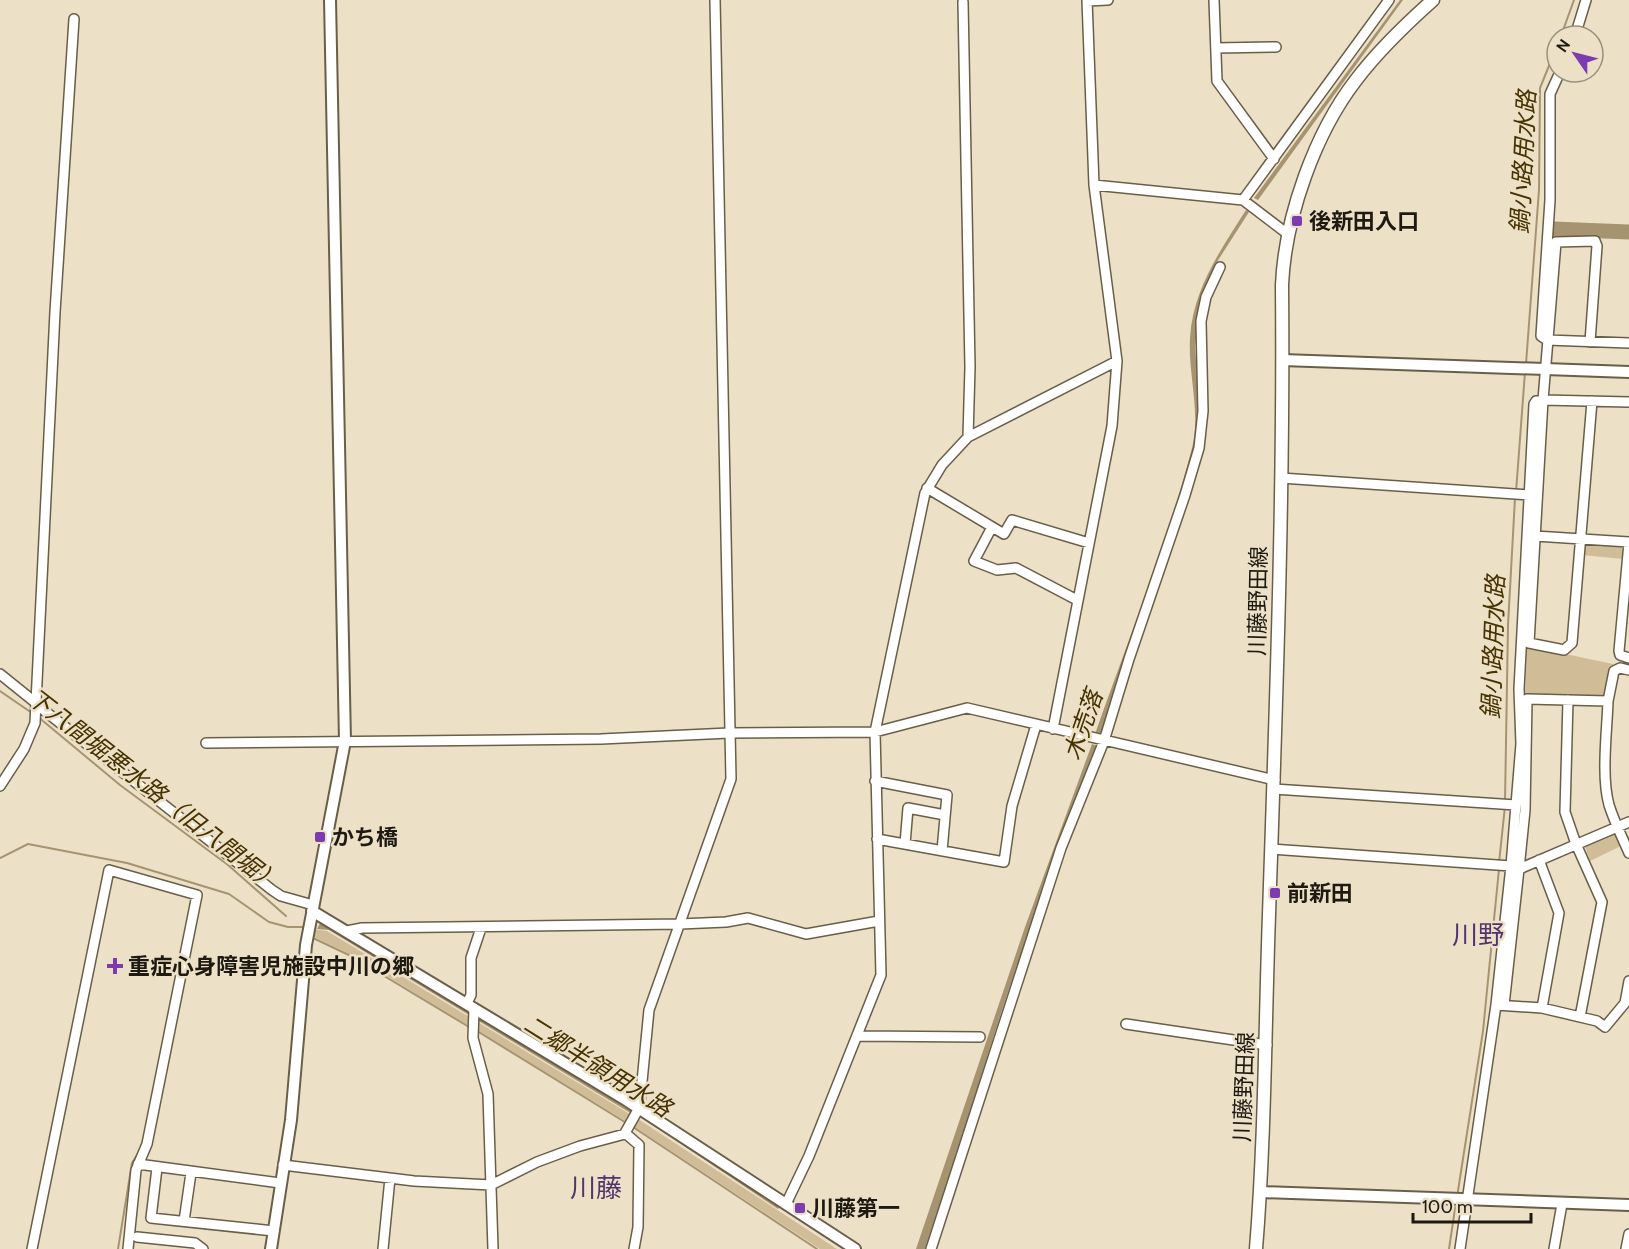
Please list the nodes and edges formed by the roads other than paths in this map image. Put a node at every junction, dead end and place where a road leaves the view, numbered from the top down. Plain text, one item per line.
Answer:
1 (330, 0) edge
2 (715, 0) edge
3 (1087, 0) edge
4 (1108, 0) edge
5 (1214, 0) edge
6 (1389, 0) edge
7 (1433, 0) edge
8 (1586, 0) edge
9 (963, 2) dead end
10 (74, 19) dead end
11 (1579, 24) edge
12 (1276, 47) dead end
13 (1216, 48) junction
14 (1555, 84) edge
15 (1274, 159) junction
16 (1094, 185) junction
17 (1243, 200) junction
18 (1289, 235) junction
19 (1220, 267) dead end
20 (1547, 340) junction
21 (1590, 342) junction
22 (1629, 343) edge
23 (1282, 360) junction
24 (1118, 361) junction
25 (1544, 370) junction
26 (1629, 372) edge
27 (1543, 400) junction
28 (1592, 401) junction
29 (1629, 402) edge
30 (968, 437) junction
31 (1281, 478) junction
32 (927, 488) junction
33 (1529, 495) junction
34 (993, 527) junction
35 (1535, 536) junction
36 (1580, 538) junction
37 (1629, 542) edge
38 (1089, 543) junction
39 (1077, 600) junction
40 (1629, 658) edge
41 (1629, 670) edge
42 (0, 674) edge
43 (1568, 700) junction
44 (1608, 701) junction
45 (36, 705) junction
46 (1036, 725) junction
47 (1053, 729) junction
48 (875, 732) junction
49 (729, 733) junction
50 (345, 741) junction
51 (1104, 741) junction
52 (206, 743) dead end
53 (875, 781) junction
54 (1275, 784) junction
55 (0, 786) edge
56 (1508, 804) junction
57 (945, 815) junction
58 (1629, 822) edge
59 (1618, 827) junction
60 (877, 839) junction
61 (905, 844) junction
62 (1576, 844) junction
63 (1271, 849) junction
64 (942, 851) junction
65 (1629, 853) edge
66 (1539, 860) junction
67 (1515, 867) junction
68 (311, 912) junction
69 (879, 921) junction
70 (680, 924) junction
71 (481, 928) junction
72 (347, 930) junction
73 (1629, 981) edge
74 (1500, 1005) junction
75 (1542, 1008) junction
76 (472, 1013) junction
77 (1580, 1017) junction
78 (1126, 1024) dead end
79 (858, 1036) junction
80 (980, 1037) dead end
81 (1267, 1045) junction
82 (636, 1113) junction
83 (625, 1134) junction
84 (138, 1164) junction
85 (283, 1165) junction
86 (158, 1168) junction
87 (191, 1173) junction
88 (390, 1178) junction
89 (280, 1183) junction
90 (491, 1185) junction
91 (1261, 1192) junction
92 (1469, 1200) junction
93 (786, 1204) junction
94 (1562, 1204) junction
95 (1629, 1206) edge
96 (184, 1221) junction
97 (195, 1222) junction
98 (274, 1231) junction
99 (1629, 1234) edge
100 (137, 1237) dead end
101 (193, 1243) junction
102 (32, 1249) edge
103 (128, 1249) edge
104 (203, 1249) edge
105 (272, 1249) edge
106 (383, 1249) edge
107 (493, 1249) edge
108 (633, 1249) edge
109 (855, 1249) edge
110 (931, 1249) edge
111 (1256, 1249) edge
112 (1460, 1249) edge
113 (1554, 1249) edge
114 (1626, 1249) edge

1 - 50 street
2 - 49 street
3 - 4 street
3 - 16 street
5 - 13 street
6 - 15 street
7 - 18 main road, 川藤野田線
8 - 11 street
9 - 30 street
10 - 45 street
12 - 13 street
13 - 15 street
14 - 20 street
15 - 17 street
16 - 17 street
16 - 24 street
17 - 18 street
18 - 23 main road, 川藤野田線
19 - 51 street
20 - 21 street
20 - 21 street
20 - 25 street
21 - 22 street
23 - 25 street
23 - 31 main road, 川藤野田線
24 - 30 street
24 - 38 street
25 - 26 street
25 - 27 street
27 - 28 street
27 - 33 street
27 - 35 street
28 - 29 street
28 - 36 street
30 - 32 street
31 - 33 street
31 - 54 main road, 川藤野田線
32 - 34 street
32 - 48 street
33 - 56 street
34 - 38 street
34 - 39 street
35 - 36 street
35 - 36 street
36 - 37 street
37 - 40 street
38 - 39 street
39 - 47 street
41 - 44 street
42 - 45 street
43 - 44 street
43 - 62 street
43 - 67 street
44 - 59 street
45 - 55 street
45 - 68 street
46 - 47 street
46 - 48 street
46 - 64 street
47 - 51 street
48 - 49 street
48 - 53 street
49 - 50 street
49 - 70 street
50 - 52 street
50 - 68 street
51 - 54 street
51 - 110 street
53 - 57 street
53 - 60 street
54 - 56 street
54 - 63 main road, 川藤野田線
56 - 67 street
57 - 61 street
57 - 64 street
58 - 59 street
59 - 62 street
59 - 65 street
60 - 61 street
60 - 69 street
61 - 64 street
62 - 66 street
62 - 77 street
63 - 67 street
63 - 81 main road, 川藤野田線
66 - 67 street
66 - 75 street
67 - 74 street
68 - 72 street
68 - 85 street
69 - 70 street
69 - 79 street
70 - 71 street
70 - 82 street
71 - 72 street
71 - 76 street
72 - 76 street
73 - 77 street
74 - 75 street
74 - 92 street
75 - 77 street
76 - 82 street
76 - 90 street
78 - 81 street
79 - 80 street
79 - 93 street
81 - 91 main road, 川藤野田線
82 - 83 street
82 - 93 street
83 - 90 street
83 - 108 street
84 - 86 street
84 - 102 street
84 - 103 street
85 - 88 street
85 - 89 street
86 - 87 street
86 - 96 street
87 - 89 street
87 - 96 street
88 - 90 street
88 - 106 street
89 - 98 street
90 - 107 street
91 - 92 street
91 - 111 main road, 川藤野田線
92 - 94 street
92 - 112 street
93 - 109 street
94 - 95 street
94 - 113 street
96 - 97 street
97 - 98 street
97 - 101 street
98 - 105 street
99 - 114 street
100 - 101 street
101 - 104 street

